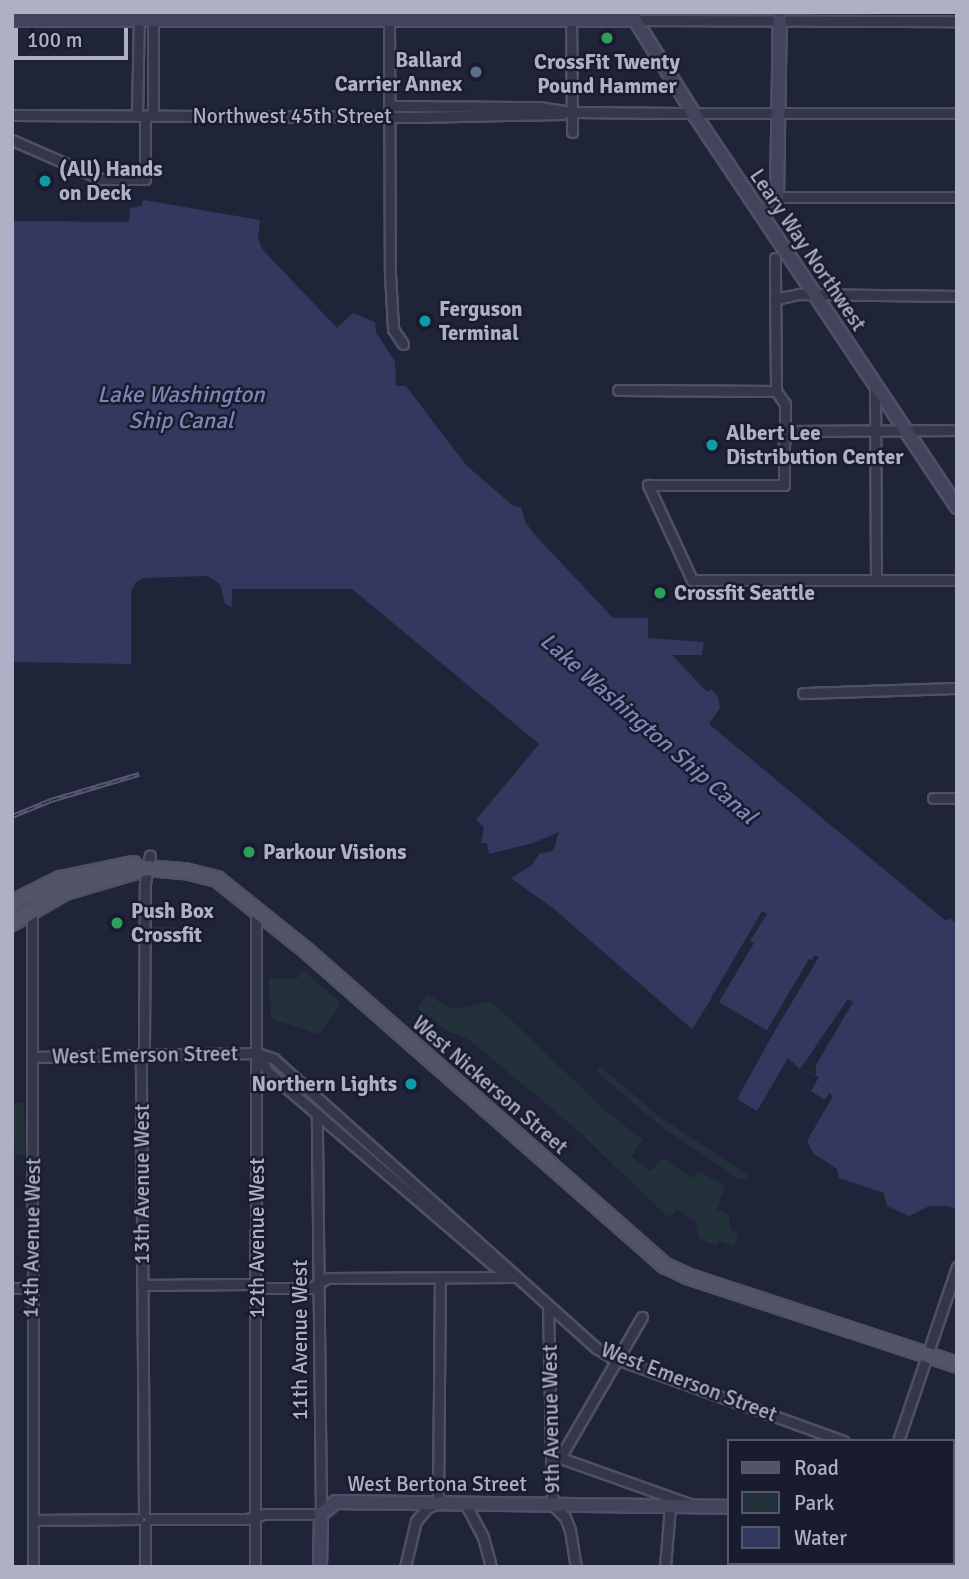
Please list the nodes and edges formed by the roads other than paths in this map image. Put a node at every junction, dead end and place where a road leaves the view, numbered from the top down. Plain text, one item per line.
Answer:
1 (146, 16) edge
2 (571, 16) edge
3 (633, 16) edge
4 (390, 17) edge
5 (780, 17) edge
6 (12, 20) edge
7 (957, 21) edge
8 (390, 110) junction
9 (572, 112) junction
10 (957, 113) edge
11 (694, 114) junction
12 (779, 114) junction
13 (12, 115) edge
14 (145, 116) junction
15 (572, 132) dead end
16 (12, 140) edge
17 (777, 197) junction
18 (957, 197) edge
19 (763, 216) junction
20 (775, 258) dead end
21 (816, 294) junction
22 (957, 296) edge
23 (775, 299) junction
24 (403, 344) dead end
25 (876, 386) junction
26 (618, 390) dead end
27 (776, 391) junction
28 (957, 430) edge
29 (790, 431) junction
30 (875, 431) junction
31 (905, 431) junction
32 (957, 507) edge
33 (876, 580) junction
34 (957, 580) edge
35 (957, 688) edge
36 (803, 693) dead end
37 (933, 798) dead end
38 (957, 798) edge
39 (148, 862) junction
40 (12, 903) edge
41 (32, 909) junction
42 (256, 909) junction
43 (12, 923) edge
44 (257, 1053) junction
45 (143, 1055) junction
46 (33, 1057) junction
47 (317, 1113) junction
48 (957, 1267) edge
49 (514, 1277) junction
50 (440, 1279) junction
51 (318, 1284) junction
52 (142, 1285) junction
53 (257, 1286) junction
54 (12, 1288) edge
55 (32, 1288) junction
56 (548, 1306) junction
57 (642, 1317) dead end
58 (927, 1355) junction
59 (618, 1359) junction
60 (957, 1365) edge
61 (838, 1439) edge
62 (899, 1439) edge
63 (557, 1456) junction
64 (438, 1503) junction
65 (465, 1503) junction
66 (552, 1504) junction
67 (670, 1506) junction
68 (695, 1506) junction
69 (727, 1507) edge
70 (321, 1514) junction
71 (256, 1516) junction
72 (144, 1519) junction
73 (33, 1520) junction
74 (33, 1567) edge
75 (145, 1567) edge
76 (255, 1567) edge
77 (320, 1567) edge
78 (405, 1567) edge
79 (491, 1567) edge
80 (576, 1567) edge
81 (664, 1567) edge

1 - 4 street
1 - 6 street
1 - 14 street
1 - 14 street
2 - 3 street
2 - 4 street
2 - 9 street
3 - 5 street
3 - 11 street, Leary Way Northwest
4 - 8 street
5 - 7 street
5 - 12 street
8 - 9 street, Northwest 45th Street
8 - 14 street, Northwest 45th Street
8 - 24 street
9 - 11 street, Northwest 45th Street
9 - 15 street
10 - 12 street, Northwest 45th Street
11 - 12 street, Northwest 45th Street
11 - 19 street, Leary Way Northwest
12 - 17 street
13 - 14 street, Northwest 45th Street
14 - 16 street
17 - 18 street
17 - 19 street
19 - 21 street, Leary Way Northwest
20 - 23 street
21 - 22 street
21 - 23 street
21 - 25 street, Leary Way Northwest
23 - 27 street
25 - 30 street
25 - 31 street, Leary Way Northwest
26 - 27 street
27 - 29 street
28 - 31 street
29 - 30 street
29 - 33 street
30 - 31 street
30 - 33 street
31 - 32 street, Leary Way Northwest
33 - 34 street
35 - 36 street
37 - 38 street
39 - 40 main road
39 - 41 main road, West Nickerson Street
39 - 42 main road, West Nickerson Street
39 - 45 street, 13th Avenue West
41 - 43 main road, West Nickerson Street
41 - 46 street, 14th Avenue West
42 - 44 street, 12th Avenue West
42 - 58 main road, West Nickerson Street
44 - 45 street, West Emerson Street
44 - 47 street, West Emerson Street
44 - 49 street, West Emerson Street
44 - 53 street, 12th Avenue West
45 - 46 street, West Emerson Street
45 - 52 street, 13th Avenue West
46 - 55 street, 14th Avenue West
47 - 49 street, West Emerson Street
47 - 51 street, 11th Avenue West
48 - 58 street
49 - 50 street
49 - 56 street, West Emerson Street
50 - 51 street
50 - 64 street
51 - 53 street
51 - 70 street, 11th Avenue West
52 - 53 street
52 - 72 street, 13th Avenue West
53 - 71 street, 12th Avenue West
54 - 55 street
55 - 73 street, 14th Avenue West
56 - 59 street, West Emerson Street
56 - 63 street, 9th Avenue West
57 - 59 street
58 - 60 main road, West Nickerson Street
58 - 62 street
59 - 61 street, West Emerson Street
59 - 63 street
63 - 66 street, 9th Avenue West
63 - 68 street
64 - 65 street, West Bertona Street
64 - 70 street, West Bertona Street
64 - 78 street
65 - 66 street, West Bertona Street
65 - 79 street
66 - 67 street, West Bertona Street
66 - 80 street, 9th Avenue West
67 - 68 street, West Bertona Street
67 - 81 street
68 - 69 street, West Bertona Street
70 - 71 street, West Bertona Street
70 - 77 street, 11th Avenue West
71 - 72 street, West Bertona Street
71 - 76 street, 12th Avenue West
72 - 73 street, West Bertona Street
72 - 75 street, 13th Avenue West
73 - 74 street, 14th Avenue West

